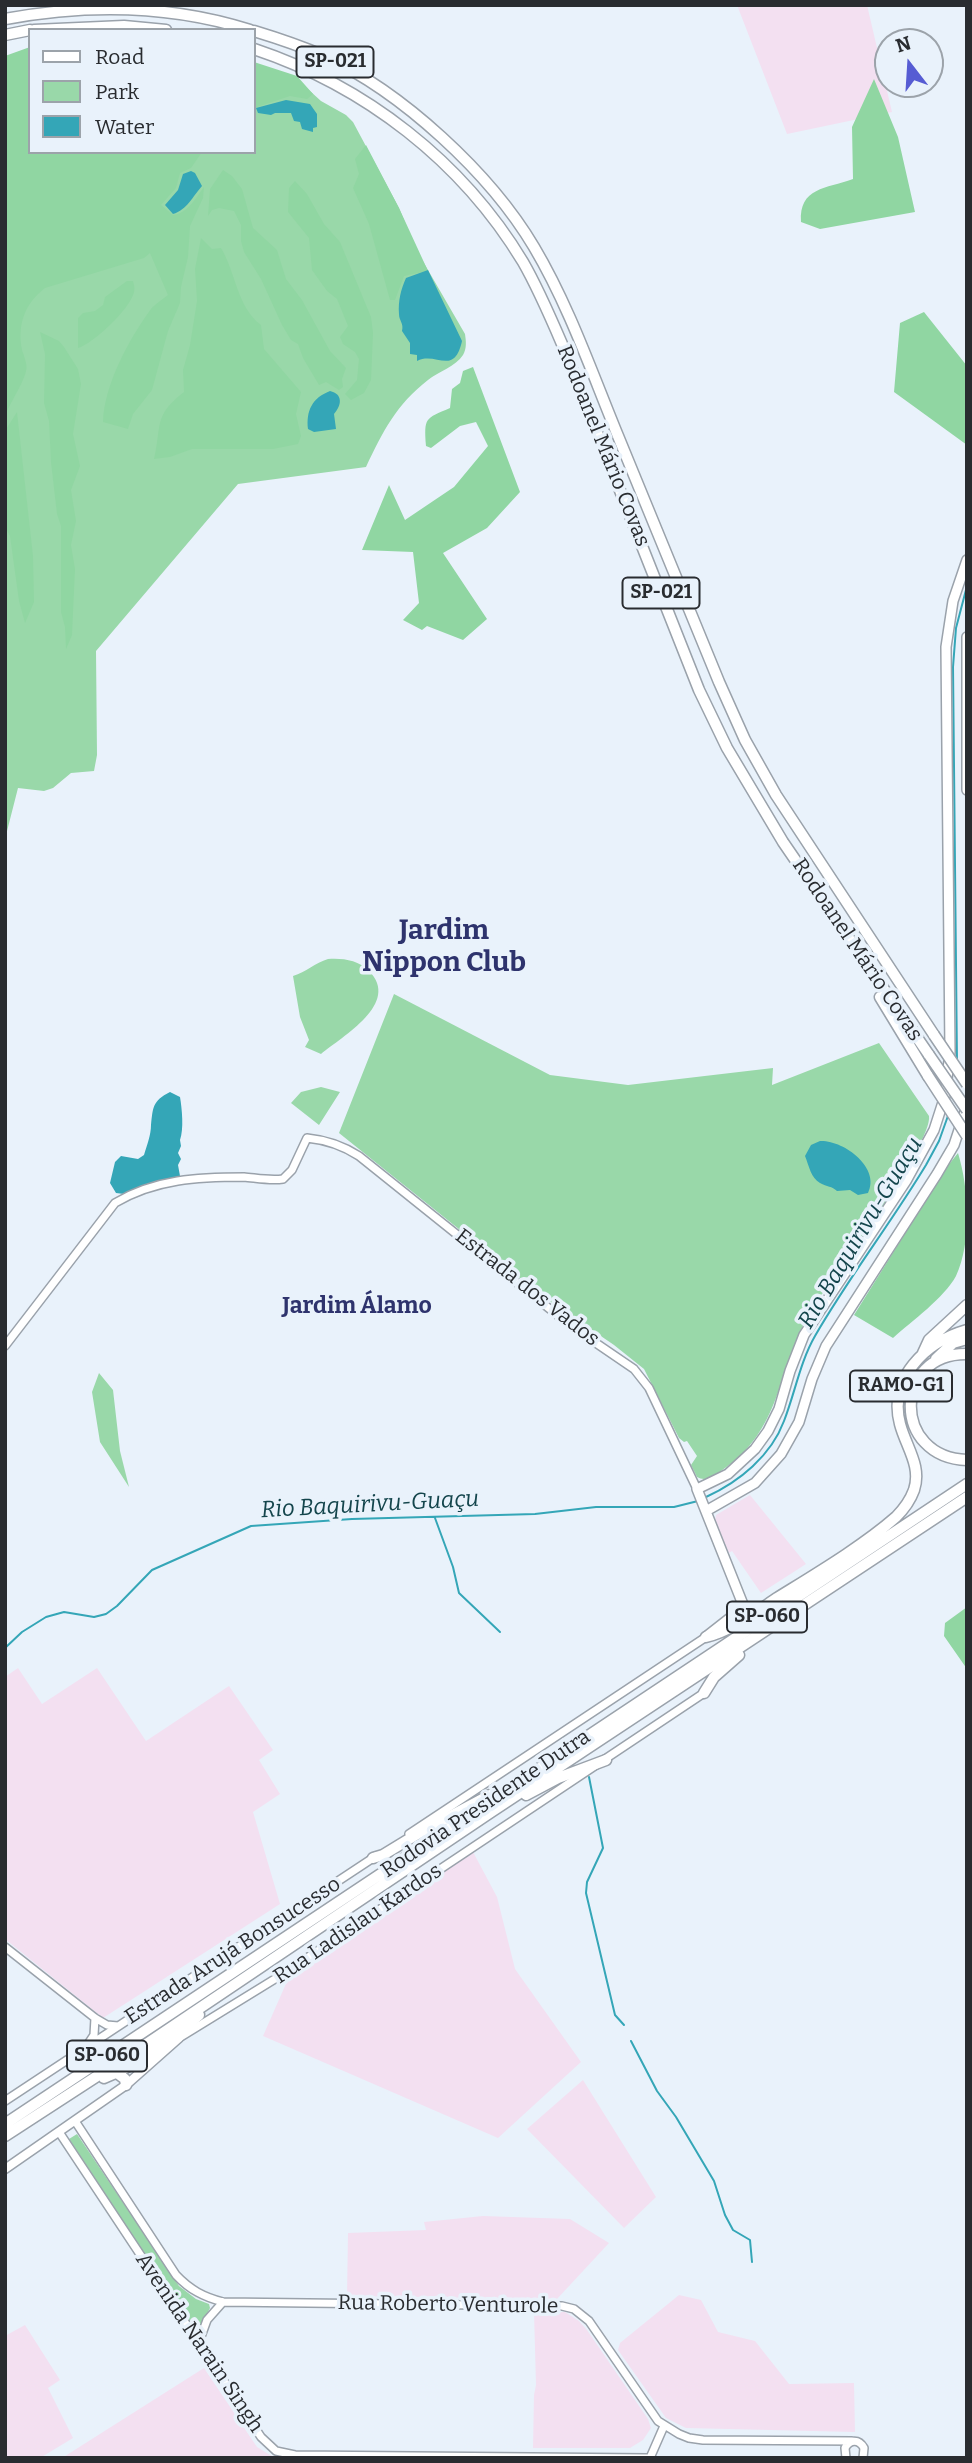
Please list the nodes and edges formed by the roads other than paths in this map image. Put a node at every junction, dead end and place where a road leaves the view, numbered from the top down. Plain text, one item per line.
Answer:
1 (5, 19) edge
2 (68, 28) edge
3 (136, 28) edge
4 (244, 28) edge
5 (28, 31) edge
6 (256, 31) edge
7 (5, 35) edge
8 (256, 50) edge
9 (967, 560) edge
10 (967, 637) edge
11 (967, 790) edge
12 (865, 965) junction
13 (967, 1084) edge
14 (967, 1108) edge
15 (967, 1136) edge
16 (967, 1305) edge
17 (967, 1330) edge
18 (967, 1339) edge
19 (5, 1346) edge
20 (967, 1354) edge
21 (921, 1356) junction
22 (934, 1362) junction
23 (967, 1460) edge
24 (967, 1484) edge
25 (699, 1492) junction
26 (966, 1497) edge
27 (705, 1508) junction
28 (776, 1624) junction
29 (706, 1637) junction
30 (704, 1693) joint
31 (606, 1760) junction
32 (516, 1784) junction
33 (491, 1812) junction
34 (373, 1858) junction
35 (5, 1947) edge
36 (223, 1994) junction
37 (95, 2018) junction
38 (192, 2022) junction
39 (118, 2026) junction
40 (179, 2038) junction
41 (87, 2046) junction
42 (117, 2073) junction
43 (130, 2082) junction
44 (75, 2092) junction
45 (5, 2101) edge
46 (75, 2121) junction
47 (5, 2124) edge
48 (59, 2132) junction
49 (5, 2136) edge
50 (5, 2169) edge
51 (223, 2302) junction
52 (199, 2342) junction
53 (664, 2426) junction
54 (852, 2441) junction
55 (649, 2458) edge
56 (846, 2458) edge
57 (863, 2458) edge

1 - 4 highway, Rodoanel Mário Covas / SP-021
2 - 3 highway
5 - 7 highway
6 - 13 highway, Rodoanel Mário Covas / SP-021, bridge
8 - 12 highway, Rodoanel Mário Covas / SP-021
9 - 25 main road
10 - 11 main road
12 - 14 highway, Rodoanel Mário Covas / SP-021, bridge
12 - 15 highway, bridge
14 - 27 main road
16 - 21 highway
17 - 21 highway, RAMO-G1
18 - 22 highway
19 - 25 street, Estrada dos Vados
20 - 22 highway
21 - 29 highway, RAMO-G1
22 - 23 highway
24 - 32 highway, Rodovia Presidente Dutra / SP-060
25 - 27 main road
26 - 28 highway, Rodovia Presidente Dutra / SP-060
27 - 29 main road
28 - 30 highway
28 - 33 highway, Rodovia Presidente Dutra / SP-060
29 - 34 street, Estrada Arujá Bonsucesso
30 - 31 street, Rua Ladislau Kardos
31 - 33 highway
31 - 40 street, Rua Ladislau Kardos
32 - 34 highway
32 - 47 highway, Rodovia Presidente Dutra / SP-060
33 - 36 highway, Rodovia Presidente Dutra / SP-060
34 - 39 street, Estrada Arujá Bonsucesso
35 - 37 street
36 - 38 highway
36 - 44 highway, Rodovia Presidente Dutra / SP-060
37 - 39 street
37 - 41 street
38 - 40 highway
38 - 42 highway
39 - 41 street, Estrada Arujá Bonsucesso
40 - 43 main road
41 - 45 street, Estrada Arujá Bonsucesso
42 - 43 highway
42 - 44 highway
43 - 46 main road
44 - 49 highway, Rodovia Presidente Dutra / SP-060
46 - 48 main road
46 - 51 street, Rua Roberto Venturole
48 - 50 main road
48 - 52 street, Avenida Narain Singh
51 - 52 street
51 - 53 street, Rua Roberto Venturole
52 - 55 street, Avenida Narain Singh
53 - 54 street
53 - 55 street
54 - 56 street
54 - 57 street

